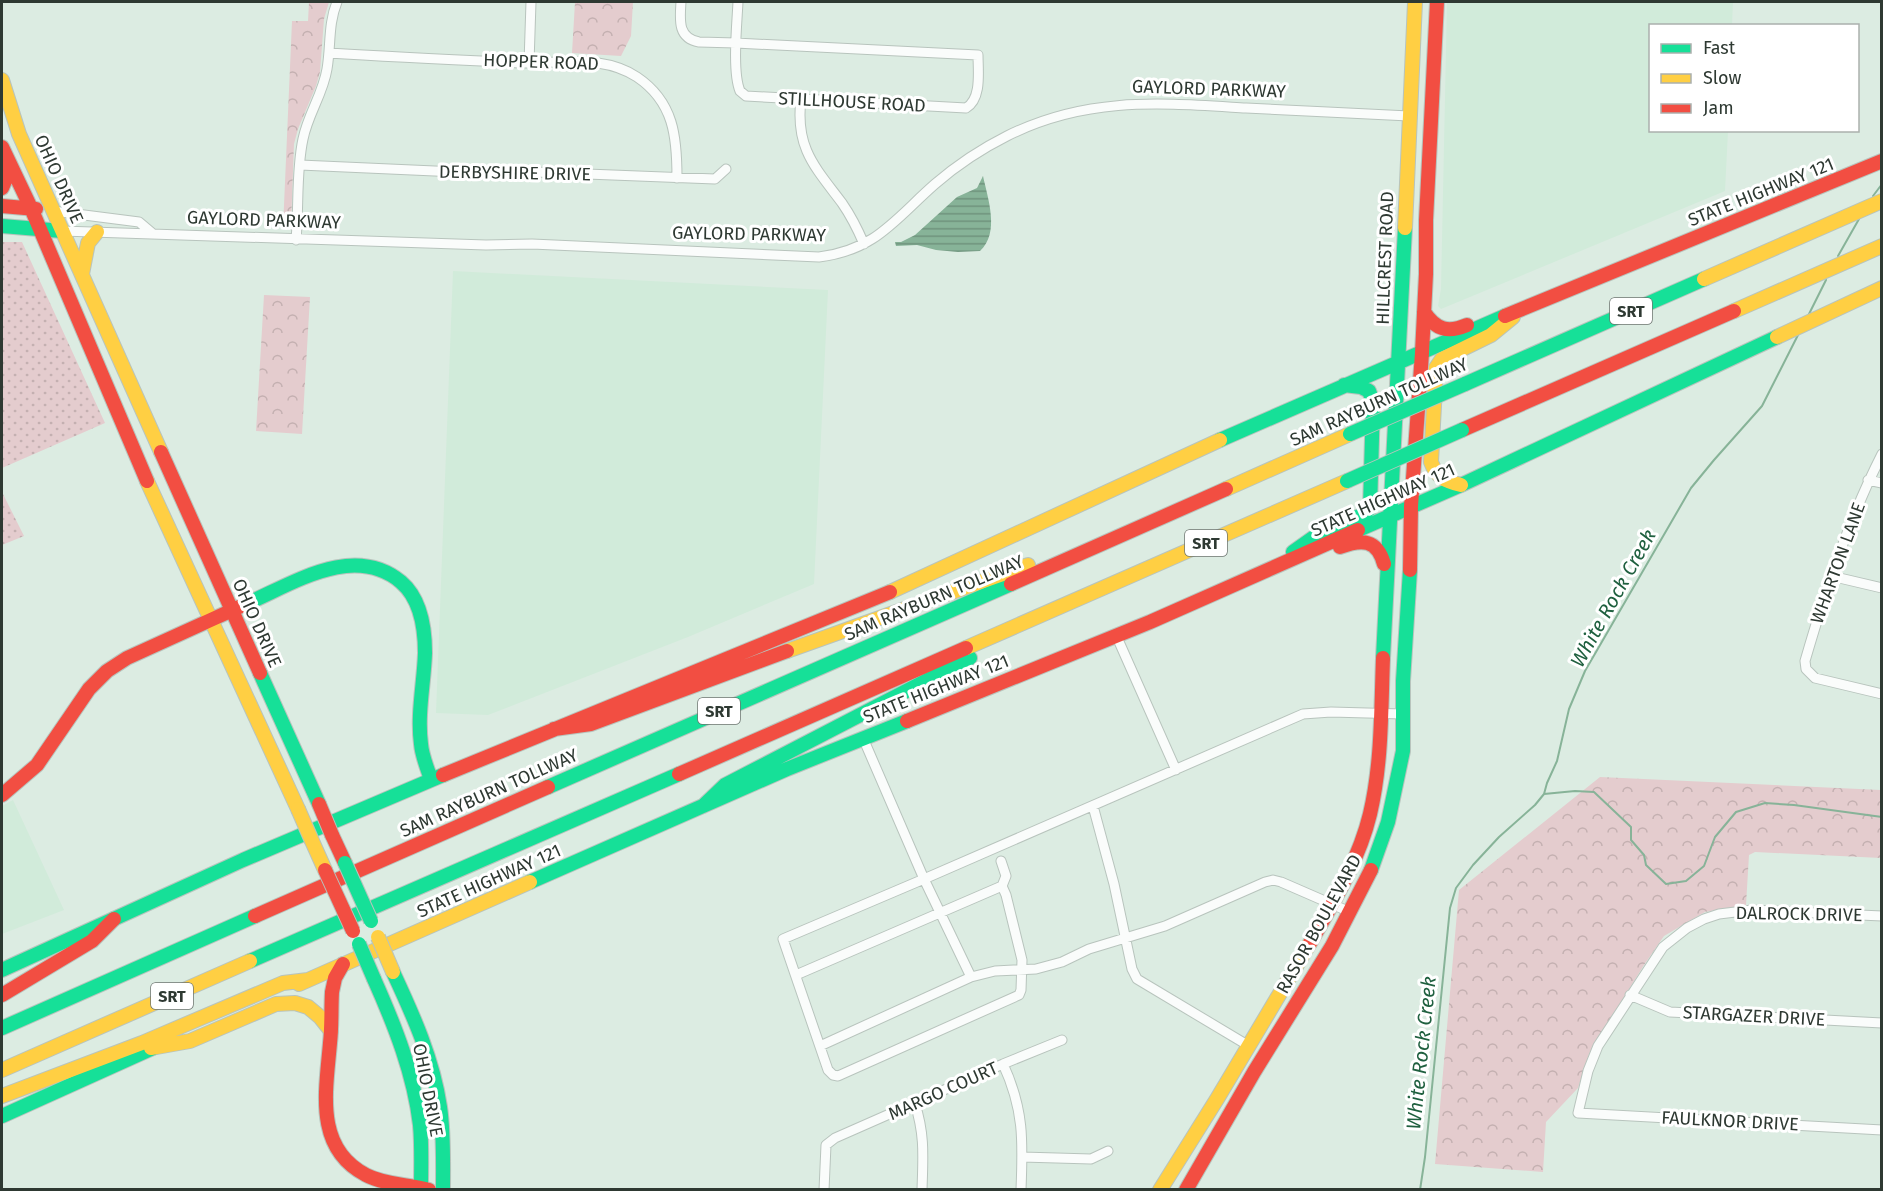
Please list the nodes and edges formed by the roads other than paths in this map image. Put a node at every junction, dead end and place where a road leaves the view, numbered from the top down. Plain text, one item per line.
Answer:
1 (337, 2) edge
2 (531, 2) edge
3 (681, 2) edge
4 (738, 2) edge
5 (1415, 2) edge
6 (1437, 2) edge
7 (736, 44) junction
8 (329, 53) junction
9 (529, 63) junction
10 (2, 80) edge
11 (801, 99) junction
12 (1409, 116) junction
13 (1431, 117) junction
14 (4, 154) edge
15 (1881, 161) edge
16 (300, 165) junction
17 (726, 169) dead end
18 (677, 178) junction
19 (2, 189) edge
20 (1881, 191) edge
21 (1881, 201) edge
22 (2, 206) edge
23 (31, 208) junction
24 (53, 211) junction
25 (2, 226) edge
26 (39, 229) junction
27 (62, 231) junction
28 (97, 232) junction
29 (152, 233) junction
30 (1798, 238) junction
31 (296, 240) junction
32 (864, 244) junction
33 (1881, 246) edge
34 (1881, 255) edge
35 (82, 274) junction
36 (1818, 274) junction
37 (1881, 288) edge
38 (1529, 305) junction
39 (1424, 312) junction
40 (1422, 353) junction
41 (1399, 361) junction
42 (1344, 385) junction
43 (1881, 454) edge
44 (1868, 480) junction
45 (1881, 483) edge
46 (1461, 485) junction
47 (1412, 506) junction
48 (1390, 516) junction
49 (1079, 555) junction
50 (1272, 568) junction
51 (1386, 576) junction
52 (1831, 576) junction
53 (1881, 588) edge
54 (1065, 604) junction
55 (232, 612) junction
56 (211, 622) junction
57 (1116, 635) junction
58 (1881, 694) edge
59 (1382, 714) junction
60 (1403, 714) junction
61 (554, 729) junction
62 (863, 738) junction
63 (1176, 770) junction
64 (431, 779) junction
65 (2, 795) edge
66 (703, 806) junction
67 (1093, 806) junction
68 (1001, 861) dead end
69 (924, 879) junction
70 (1002, 885) junction
71 (1332, 904) junction
72 (939, 912) junction
73 (1350, 912) junction
74 (1881, 916) edge
75 (114, 919) junction
76 (1126, 938) junction
77 (343, 964) junction
78 (2, 970) edge
79 (1020, 971) junction
80 (796, 975) junction
81 (971, 977) junction
82 (308, 980) junction
83 (2, 995) edge
84 (1630, 995) junction
85 (1881, 1023) edge
86 (2, 1028) edge
87 (331, 1031) junction
88 (1062, 1040) dead end
89 (820, 1046) junction
90 (1250, 1046) junction
91 (151, 1048) junction
92 (1003, 1064) junction
93 (2, 1070) edge
94 (2, 1096) edge
95 (915, 1104) junction
96 (1578, 1113) joint
97 (2, 1116) edge
98 (1881, 1130) edge
99 (1108, 1151) dead end
100 (1022, 1158) junction
101 (443, 1187) edge
102 (423, 1189) edge
103 (824, 1190) edge
104 (922, 1190) edge
105 (1021, 1190) edge
106 (1160, 1190) edge
107 (1186, 1190) edge

1 - 8 street
2 - 9 street
3 - 7 street
4 - 7 street
5 - 12 main road, HILLCREST ROAD
6 - 13 main road
7 - 11 street, STILLHOUSE ROAD
7 - 11 street, STILLHOUSE ROAD
8 - 9 street, HOPPER ROAD
8 - 16 street
9 - 18 street, HOPPER ROAD
10 - 24 main road, OHIO DRIVE
11 - 32 street
12 - 13 main road
12 - 32 street, GAYLORD PARKWAY
12 - 41 main road, HILLCREST ROAD
13 - 39 main road
14 - 19 main road
14 - 23 main road, OHIO DRIVE
15 - 38 main road, STATE HIGHWAY 121
16 - 18 street, DERBYSHIRE DRIVE
16 - 31 street
17 - 18 street, DERBYSHIRE DRIVE
20 - 30 main road
21 - 30 main road, SAM RAYBURN TOLLWAY / SRT
22 - 23 main road, GAYLORD PARKWAY
23 - 24 main road, GAYLORD PARKWAY
23 - 26 main road, OHIO DRIVE
24 - 27 main road, OHIO DRIVE
24 - 29 street, GAYLORD PARKWAY
25 - 26 main road, GAYLORD PARKWAY
26 - 27 main road, GAYLORD PARKWAY
26 - 56 main road, OHIO DRIVE
27 - 28 street, GAYLORD PARKWAY
27 - 35 main road, OHIO DRIVE
28 - 29 street, GAYLORD PARKWAY
28 - 35 main road
29 - 31 street, GAYLORD PARKWAY
30 - 49 main road, SAM RAYBURN TOLLWAY / SRT, bridge
31 - 32 street, GAYLORD PARKWAY
33 - 36 main road, SRT
34 - 36 main road
35 - 55 main road, OHIO DRIVE
36 - 54 main road, SRT, bridge
37 - 46 main road, STATE HIGHWAY 121
38 - 39 main road
38 - 40 main road, STATE HIGHWAY 121
38 - 46 main road
39 - 40 main road
40 - 41 main road, STATE HIGHWAY 121
40 - 47 main road
41 - 42 main road, STATE HIGHWAY 121
41 - 48 main road, HILLCREST ROAD
42 - 50 main road
42 - 61 main road, STATE HIGHWAY 121
43 - 44 street, WHARTON LANE
44 - 45 street
44 - 52 street, WHARTON LANE
46 - 47 main road, STATE HIGHWAY 121
47 - 48 main road, STATE HIGHWAY 121
47 - 60 main road, RASOR BOULEVARD
48 - 50 main road, STATE HIGHWAY 121
48 - 51 main road, RASOR BOULEVARD
49 - 61 main road
49 - 86 main road, SAM RAYBURN TOLLWAY / SRT
50 - 51 main road
50 - 57 main road, STATE HIGHWAY 121
51 - 59 main road, RASOR BOULEVARD
52 - 53 street
52 - 58 street, WHARTON LANE
54 - 66 main road
54 - 93 main road, SRT
55 - 56 main road
55 - 64 main road
55 - 101 main road, OHIO DRIVE, bridge
56 - 65 main road
56 - 102 main road, OHIO DRIVE, bridge
57 - 62 main road, STATE HIGHWAY 121
57 - 63 street
59 - 60 street
59 - 63 street
59 - 71 main road, RASOR BOULEVARD
60 - 73 main road, RASOR BOULEVARD
61 - 64 main road, STATE HIGHWAY 121
62 - 66 main road, STATE HIGHWAY 121
62 - 69 street
63 - 67 street
64 - 75 main road, STATE HIGHWAY 121
66 - 77 main road, STATE HIGHWAY 121
67 - 69 street
67 - 76 street
68 - 70 street
69 - 72 street
69 - 80 street
70 - 72 street
70 - 79 street
71 - 73 street
71 - 76 street
71 - 90 main road, RASOR BOULEVARD
72 - 80 street
72 - 81 street
73 - 107 main road, RASOR BOULEVARD
74 - 84 street, DALROCK DRIVE
75 - 78 main road, STATE HIGHWAY 121
75 - 83 main road
76 - 79 street
76 - 90 street
77 - 82 main road, STATE HIGHWAY 121
77 - 87 main road
79 - 81 street
79 - 89 street
80 - 89 street
81 - 89 street
82 - 91 main road, STATE HIGHWAY 121
82 - 94 main road
84 - 85 street, STARGAZER DRIVE
84 - 96 street, DALROCK DRIVE
87 - 91 main road
87 - 102 main road
88 - 92 street, MARGO COURT
90 - 106 main road, RASOR BOULEVARD
91 - 97 main road, STATE HIGHWAY 121
92 - 95 street, MARGO COURT
92 - 100 street
95 - 103 street, MARGO COURT
95 - 104 street
96 - 98 street, FAULKNOR DRIVE
99 - 100 street
100 - 105 street
101 - 102 main road

